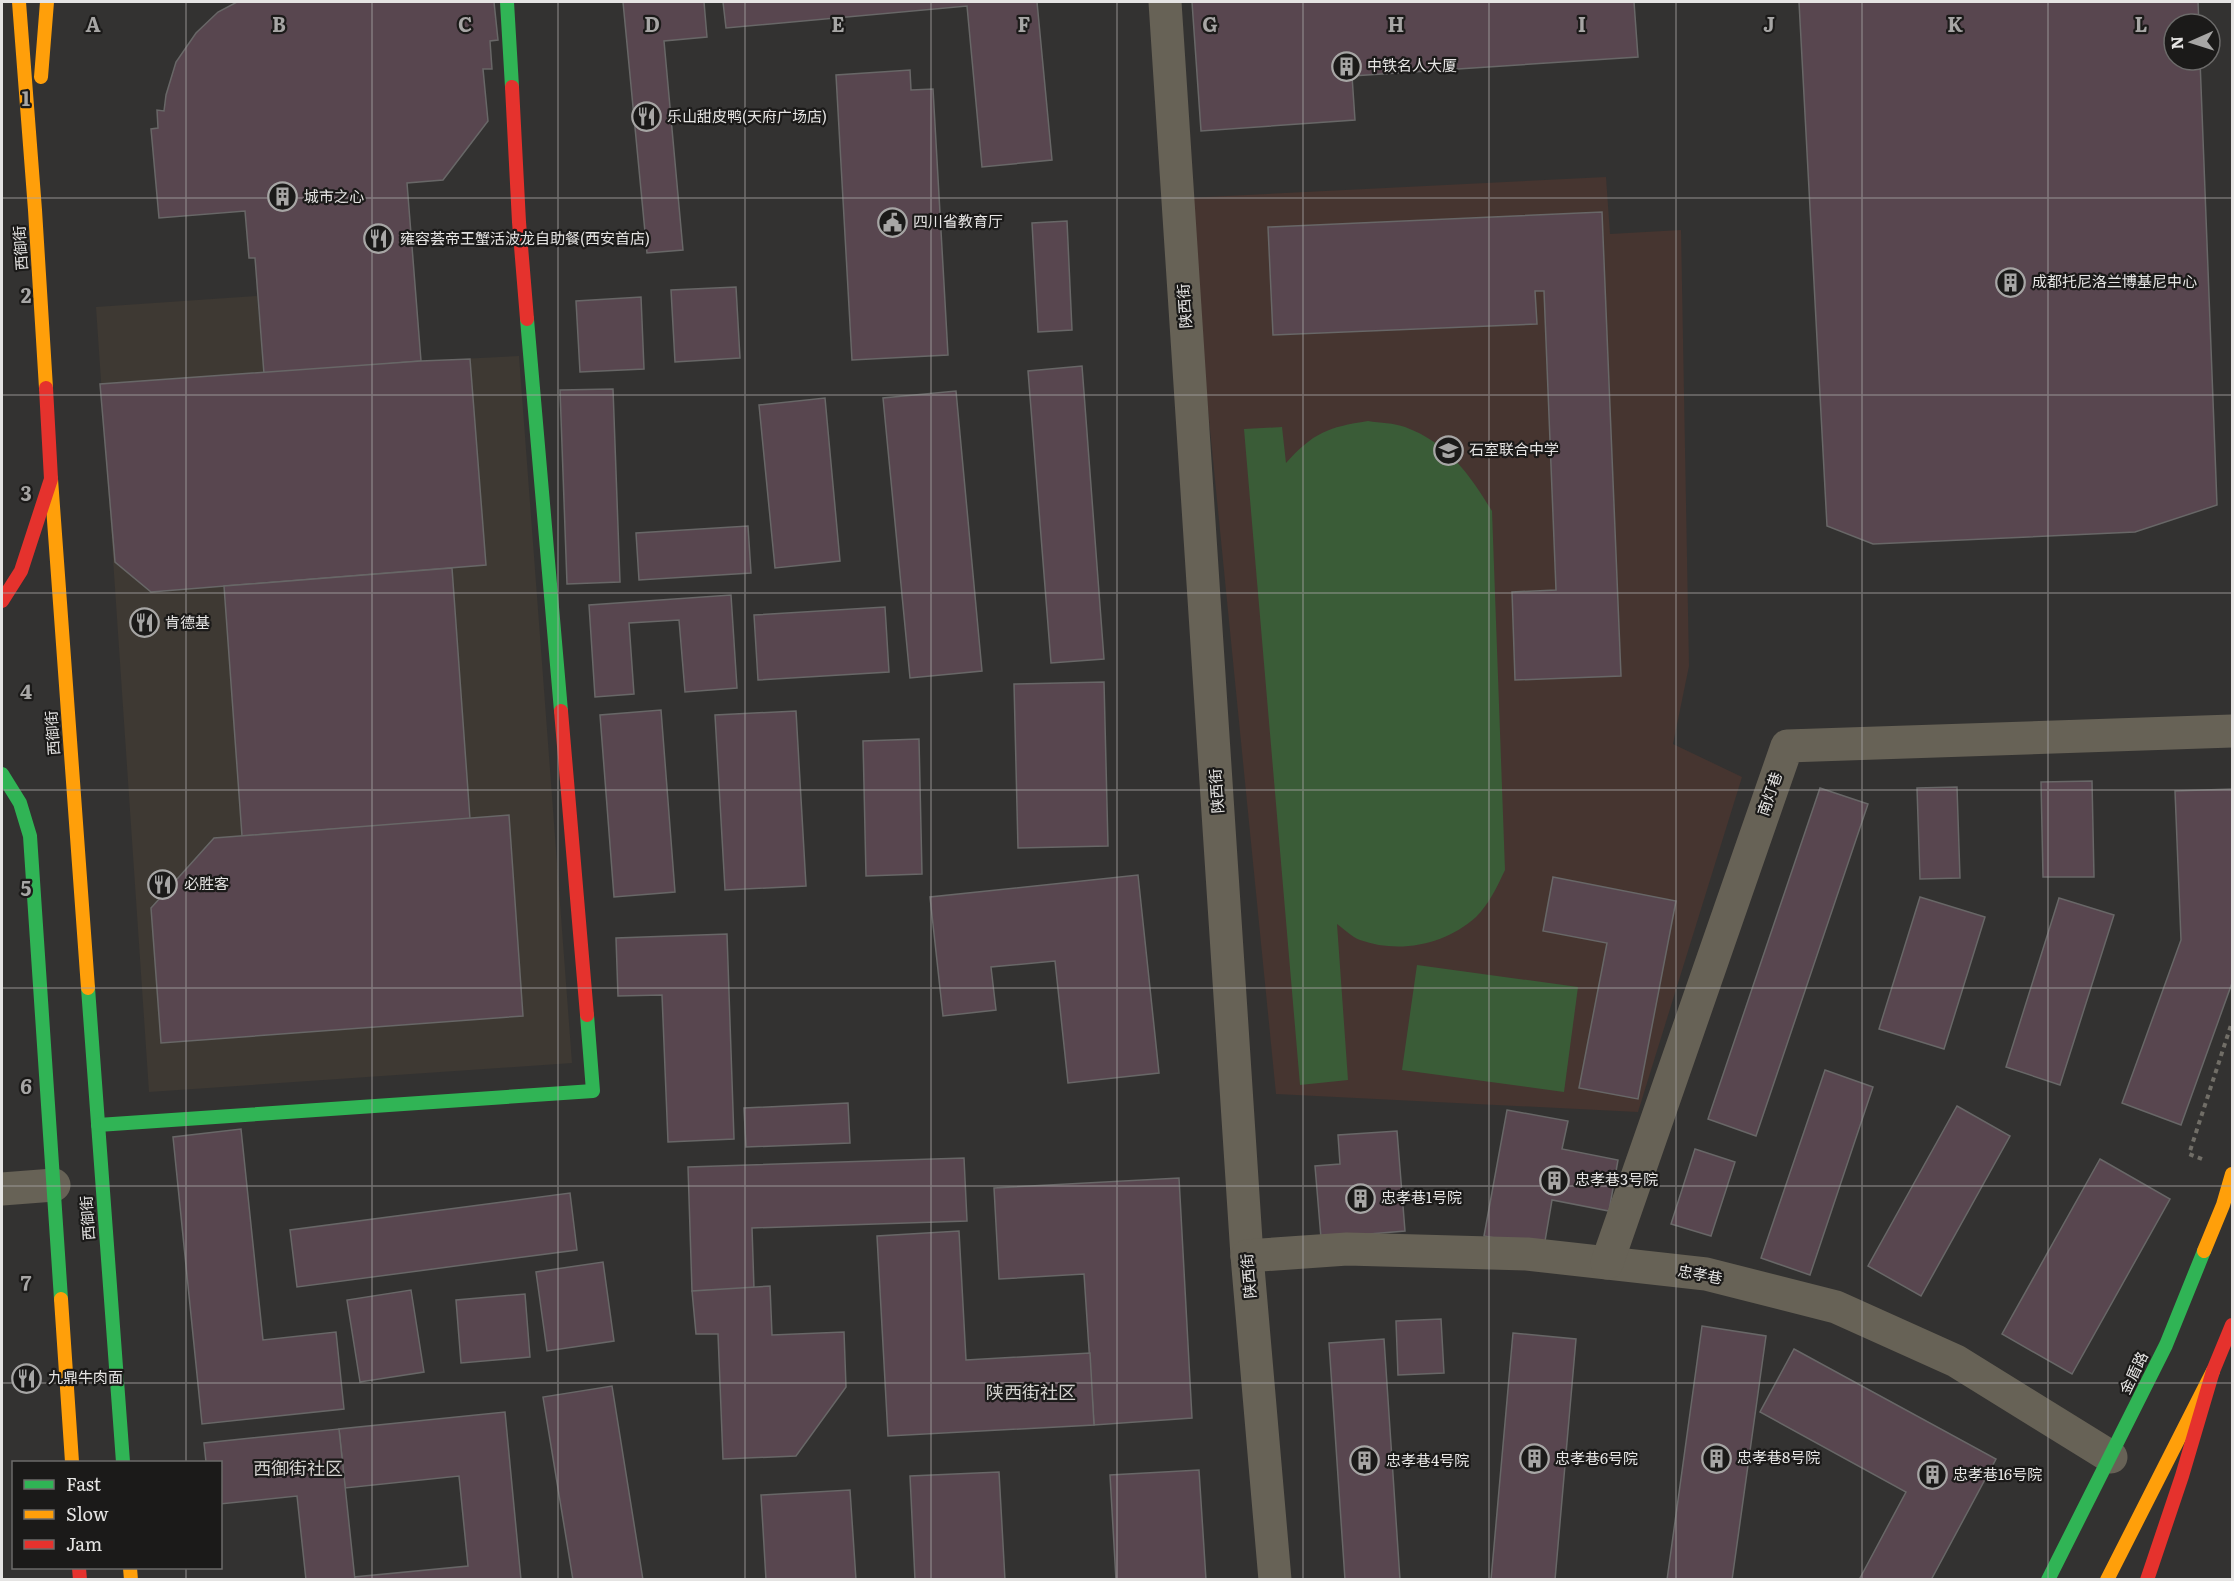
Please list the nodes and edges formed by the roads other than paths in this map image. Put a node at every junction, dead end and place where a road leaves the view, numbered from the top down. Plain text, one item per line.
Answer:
1 (19, 2) edge
2 (46, 2) edge
3 (507, 2) edge
4 (1165, 2) edge
5 (35, 210) junction
6 (51, 479) junction
7 (2, 601) edge
8 (2232, 731) edge
9 (2, 774) edge
10 (98, 1125) junction
11 (2232, 1174) edge
12 (54, 1185) junction
13 (2, 1189) edge
14 (1247, 1256) junction
15 (1607, 1263) junction
16 (2232, 1325) edge
17 (2213, 1371) junction
18 (2111, 1457) junction
19 (72, 1461) edge
20 (123, 1461) edge
21 (1275, 1580) edge
22 (2048, 1580) edge
23 (2107, 1580) edge
24 (2147, 1580) edge

1 - 5 main road, 西御街
2 - 5 main road
3 - 10 main road
4 - 14 street, 陕西街
5 - 6 main road, 西御街
6 - 7 main road
6 - 10 main road, 西御街
8 - 15 street, 南灯巷
9 - 12 main road, 西御街
10 - 20 main road, 西御街
11 - 18 main road, 金盾路
12 - 13 street
12 - 19 main road, 西御街
14 - 15 street, 忠孝巷
14 - 21 street, 陕西街
15 - 18 street, 忠孝巷
16 - 17 main road
17 - 23 main road
17 - 24 main road
18 - 22 main road, 金盾路

